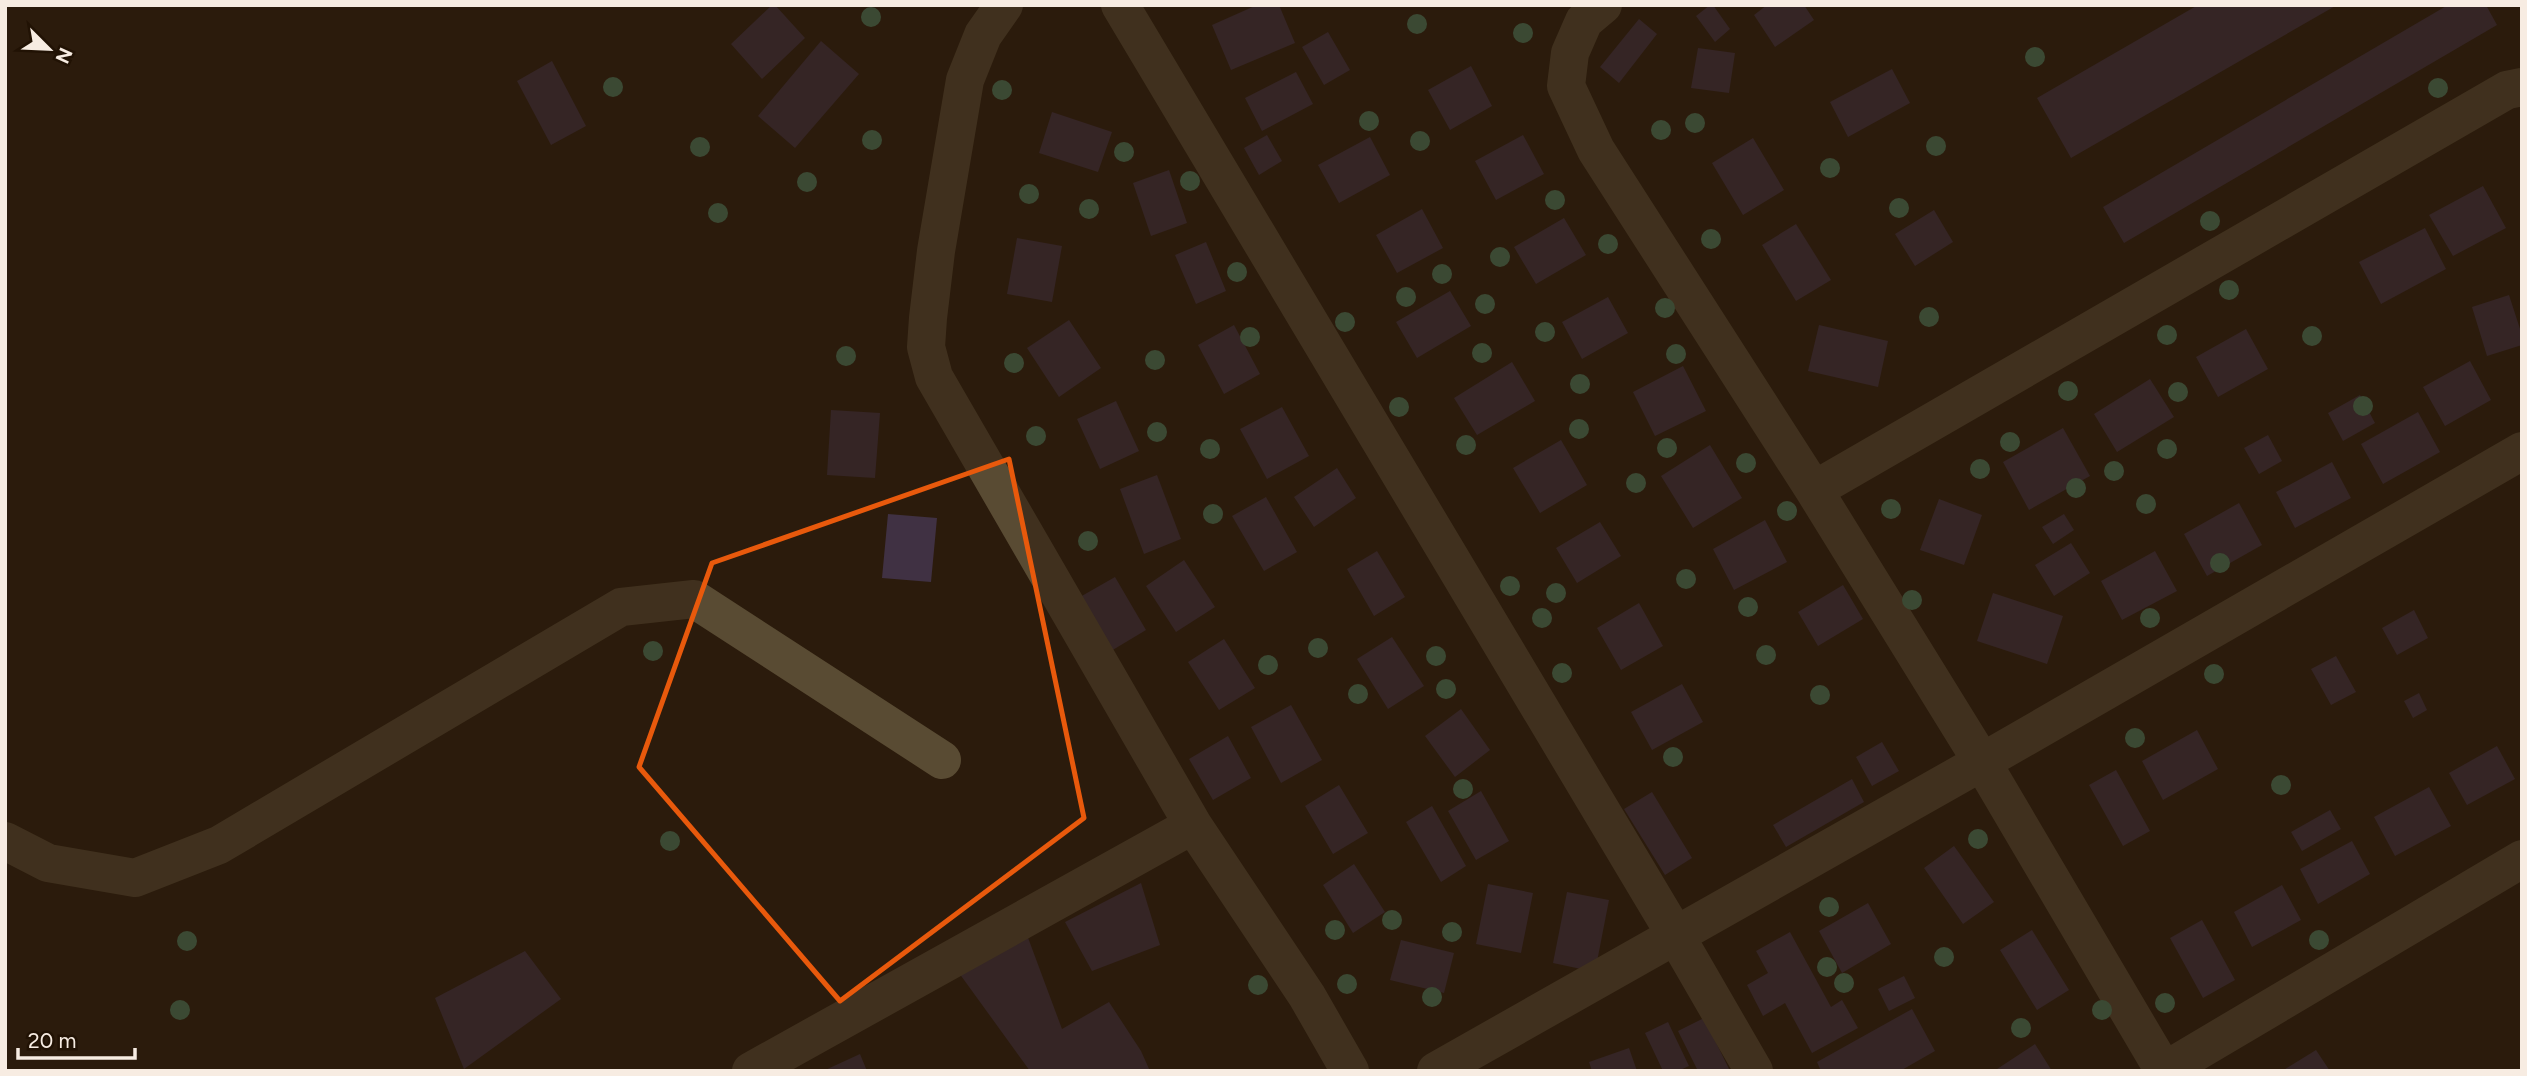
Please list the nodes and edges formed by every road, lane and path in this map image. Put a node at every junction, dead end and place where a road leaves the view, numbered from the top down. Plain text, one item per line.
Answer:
1 (1004, 5) edge
2 (1120, 5) edge
3 (1602, 5) edge
4 (2522, 87) edge
5 (2522, 451) edge
6 (1814, 490) junction
7 (942, 760) dead end
8 (1982, 762) junction
9 (1193, 825) junction
10 (5, 841) edge
11 (2522, 859) edge
12 (1676, 936) junction
13 (751, 1071) edge
14 (1350, 1071) edge
15 (1436, 1071) edge
16 (1754, 1071) edge
17 (2164, 1071) edge

1 - 9 street
2 - 12 street
3 - 6 street
4 - 6 street
5 - 8 street
6 - 8 street
7 - 10 street
8 - 12 street
8 - 17 street
9 - 13 street
9 - 14 street
11 - 17 street
12 - 15 street
12 - 16 street

